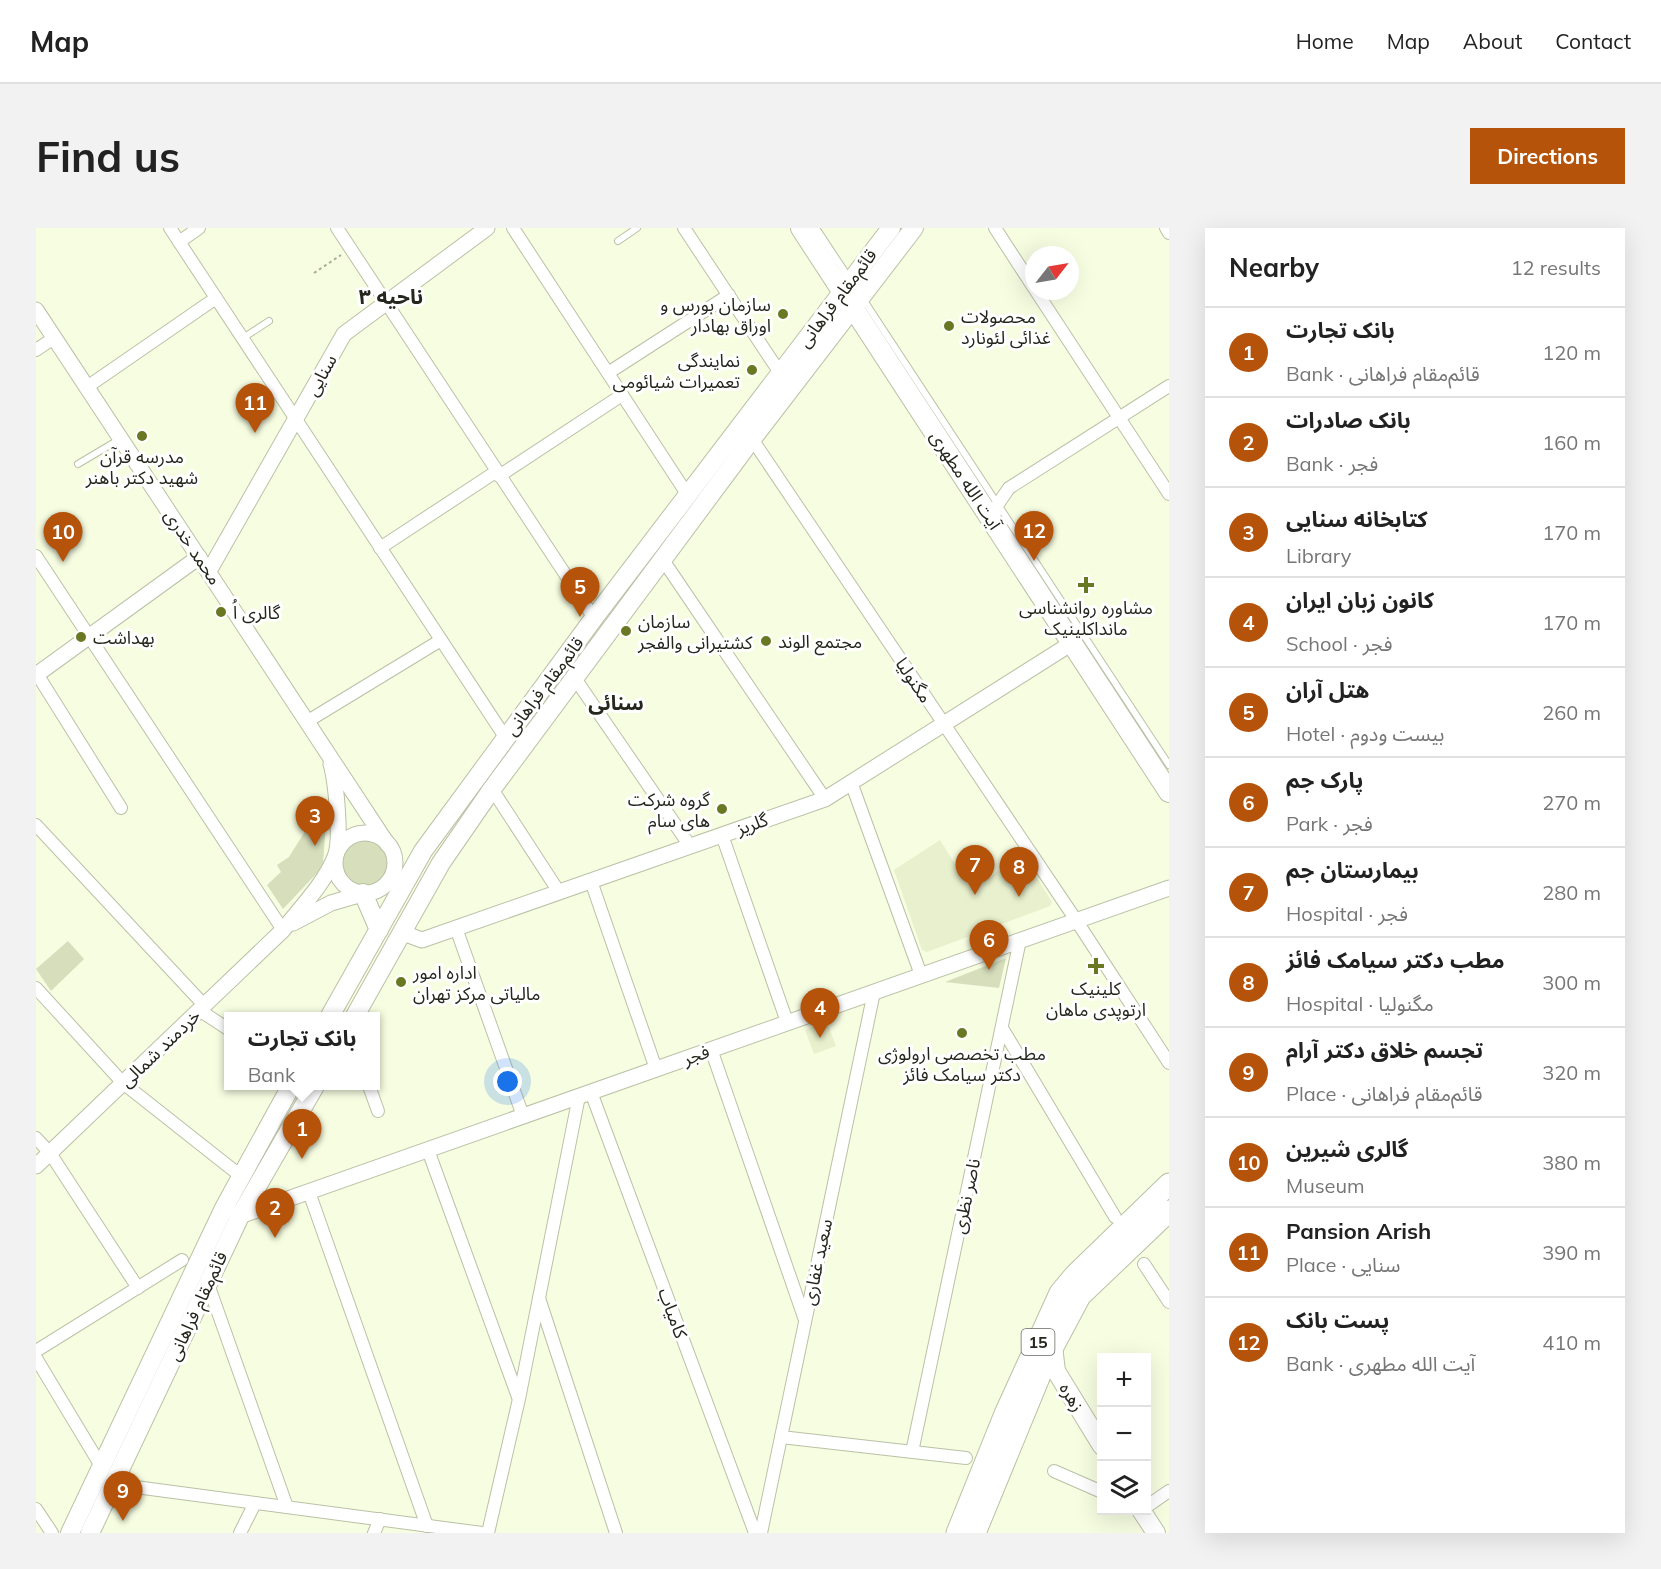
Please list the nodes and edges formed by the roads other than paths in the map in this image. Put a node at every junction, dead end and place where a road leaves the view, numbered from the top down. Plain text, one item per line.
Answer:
1 (170, 228) edge
2 (199, 228) edge
3 (337, 228) edge
4 (487, 228) edge
5 (513, 228) edge
6 (637, 228) edge
7 (684, 228) edge
8 (801, 228) edge
9 (816, 228) edge
10 (891, 228) edge
11 (914, 228) edge
12 (995, 228) edge
13 (1166, 228) edge
14 (1169, 233) edge
15 (618, 241) dead end
16 (179, 242) junction
17 (1025, 274) edge
18 (852, 294) junction
19 (729, 295) junction
20 (216, 298) junction
21 (1042, 300) edge
22 (386, 303) junction
23 (36, 310) edge
24 (268, 321) dead end
25 (54, 338) junction
26 (242, 338) junction
27 (36, 350) edge
28 (608, 373) junction
29 (780, 373) junction
30 (1169, 386) edge
31 (87, 387) junction
32 (622, 395) junction
33 (1119, 418) junction
34 (296, 420) junction
35 (121, 438) junction
36 (752, 439) junction
37 (78, 464) dead end
38 (498, 473) junction
39 (687, 494) junction
40 (1169, 494) edge
41 (995, 512) junction
42 (380, 548) junction
43 (36, 556) edge
44 (199, 557) junction
45 (663, 560) junction
46 (209, 571) junction
47 (594, 618) junction
48 (88, 637) junction
49 (441, 639) junction
50 (1072, 643) junction
51 (37, 674) edge
52 (574, 677) junction
53 (308, 721) junction
54 (944, 724) junction
55 (505, 737) junction
56 (328, 751) junction
57 (1166, 776) edge
58 (851, 782) junction
59 (492, 789) junction
60 (825, 799) junction
61 (122, 808) dead end
62 (36, 825) edge
63 (722, 835) junction
64 (690, 846) junction
65 (391, 850) junction
66 (336, 856) junction
67 (407, 879) junction
68 (591, 880) junction
69 (1169, 888) edge
70 (425, 892) junction
71 (559, 892) junction
72 (363, 893) junction
73 (1076, 920) junction
74 (456, 928) junction
75 (284, 930) junction
76 (379, 930) junction
77 (403, 933) junction
78 (1020, 940) junction
79 (921, 975) junction
80 (36, 988) edge
81 (874, 992) junction
82 (201, 1008) junction
83 (333, 1012) edge
84 (358, 1012) edge
85 (787, 1022) junction
86 (224, 1026) edge
87 (1002, 1028) junction
88 (711, 1049) junction
89 (1169, 1063) edge
90 (656, 1069) junction
91 (123, 1083) junction
92 (289, 1090) edge
93 (312, 1090) edge
94 (370, 1090) edge
95 (585, 1094) junction
96 (378, 1111) dead end
97 (523, 1116) junction
98 (36, 1138) edge
99 (428, 1150) junction
100 (50, 1153) junction
101 (36, 1166) edge
102 (242, 1177) junction
103 (1169, 1184) edge
104 (309, 1192) junction
105 (1169, 1211) edge
106 (232, 1212) junction
107 (1115, 1217) dead end
108 (182, 1260) dead end
109 (1144, 1264) dead end
110 (208, 1284) junction
111 (138, 1288) junction
112 (538, 1295) junction
113 (1169, 1302) edge
114 (805, 1322) junction
115 (1053, 1346) junction
116 (36, 1351) edge
117 (36, 1358) edge
118 (519, 1399) junction
119 (781, 1437) junction
120 (1097, 1439) edge
121 (912, 1452) junction
122 (966, 1458) dead end
123 (101, 1466) junction
124 (1054, 1470) dead end
125 (113, 1484) junction
126 (1097, 1490) edge
127 (1169, 1491) edge
128 (255, 1503) junction
129 (1151, 1504) edge
130 (286, 1507) junction
131 (36, 1509) edge
132 (1144, 1515) edge
133 (380, 1520) junction
134 (426, 1526) junction
135 (52, 1533) edge
136 (70, 1533) edge
137 (90, 1533) edge
138 (240, 1533) edge
139 (374, 1533) edge
140 (482, 1533) edge
141 (488, 1533) edge
142 (616, 1533) edge
143 (755, 1533) edge
144 (761, 1533) edge
145 (957, 1533) edge
146 (975, 1533) edge
147 (1156, 1533) edge

1 - 16 street
2 - 16 street
3 - 22 street
4 - 22 street, سنایی
5 - 28 street
6 - 15 lane
7 - 19 street
8 - 18 main road, آیت الله مطهری
9 - 18 lane
10 - 18 main road, قائم‌مقام فراهانی
11 - 18 main road, قائم‌مقام فراهانی
12 - 17 street
13 - 14 street
16 - 20 street
18 - 29 main road, قائم‌مقام فراهانی
18 - 36 main road, قائم‌مقام فراهانی
18 - 41 main road, آیت الله مطهری
19 - 28 street
19 - 29 street
20 - 26 street
20 - 31 street
21 - 33 street
22 - 34 street, سنایی
22 - 38 street
23 - 25 street, محمد خدری
24 - 26 lane
25 - 27 street
25 - 31 street, محمد خدری
26 - 34 street
28 - 32 street
29 - 39 main road, قائم‌مقام فراهانی
30 - 33 street
31 - 35 street, محمد خدری
32 - 38 street
32 - 39 street
33 - 40 street
33 - 41 street
34 - 42 street
34 - 46 street, سنایی
35 - 37 lane
35 - 44 street, محمد خدری
36 - 45 main road, قائم‌مقام فراهانی
36 - 54 street, مگنولیا
38 - 42 street
38 - 47 street
39 - 47 main road, قائم‌مقام فراهانی
41 - 50 main road, آیت الله مطهری
41 - 57 lane
42 - 49 street
43 - 48 street
44 - 46 street, محمد خدری
44 - 48 street
45 - 52 main road, قائم‌مقام فراهانی
45 - 60 street
46 - 53 street, محمد خدری
47 - 55 main road, قائم‌مقام فراهانی
48 - 51 street
48 - 75 street
49 - 53 street
49 - 55 street
50 - 54 street, گلریز
50 - 57 main road, آیت الله مطهری
51 - 61 street
52 - 59 main road, قائم‌مقام فراهانی
52 - 64 street
53 - 56 street, محمد خدری
54 - 58 street, گلریز
54 - 73 street, مگنولیا
55 - 67 main road, قائم‌مقام فراهانی
56 - 65 street, محمد خدری
56 - 66 street
58 - 60 street, گلریز
58 - 79 street
59 - 70 main road, قائم‌مقام فراهانی
59 - 71 street
60 - 63 street, گلریز
62 - 82 street
63 - 64 street, گلریز
63 - 85 street
64 - 68 street, گلریز
65 - 66 street
65 - 67 street, محمد خدری
65 - 72 street
66 - 72 street
66 - 75 street, خردمند شمالی
67 - 70 main road
67 - 76 main road, قائم‌مقام فراهانی
68 - 71 street, گلریز
68 - 90 street
69 - 73 street, فجر
70 - 77 main road, قائم‌مقام فراهانی
71 - 74 street, گلریز
72 - 75 street, خردمند شمالی
72 - 76 main road
73 - 78 street, فجر
73 - 89 street, مگنولیا
74 - 77 street, گلریز
74 - 97 street
75 - 82 street, خردمند شمالی
76 - 83 main road, قائم‌مقام فراهانی
77 - 84 main road, قائم‌مقام فراهانی
78 - 79 street, فجر
78 - 87 street, ناصر نظری
79 - 81 street, فجر
80 - 91 street
81 - 85 street, فجر
81 - 114 street, سعید غفاری
82 - 86 street
82 - 91 street, خردمند شمالی
85 - 88 street, فجر
87 - 107 street
87 - 121 street, ناصر نظری
88 - 90 street, فجر
88 - 114 street
90 - 95 street, فجر
91 - 100 street, خردمند شمالی
91 - 102 street
92 - 102 main road, قائم‌مقام فراهانی
93 - 106 main road, قائم‌مقام فراهانی
94 - 96 street
95 - 97 street, فجر
95 - 112 street
95 - 143 street, کامیاب
97 - 99 street, فجر
98 - 100 street
99 - 104 street, فجر
99 - 118 street
100 - 101 street, خردمند شمالی
100 - 111 street
102 - 106 main road, قائم‌مقام فراهانی
103 - 145 highway, 15
104 - 106 street, فجر
104 - 134 street
105 - 115 highway, 15
106 - 110 main road, قائم‌مقام فراهانی
106 - 123 main road, قائم‌مقام فراهانی
108 - 111 street
109 - 113 street
110 - 125 main road, قائم‌مقام فراهانی
110 - 130 street
111 - 116 street
112 - 118 street
112 - 142 street
114 - 119 street, سعید غفاری
115 - 120 main road, زهره
115 - 146 highway, 15
117 - 123 street
118 - 141 street
119 - 121 street
119 - 144 street, سعید غفاری
121 - 122 street
123 - 136 main road, قائم‌مقام فراهانی
124 - 126 street
125 - 128 street
125 - 137 main road, قائم‌مقام فراهانی
127 - 129 street
128 - 130 street
128 - 138 street
130 - 133 street
131 - 135 street
132 - 147 main road
133 - 134 street
133 - 139 street
134 - 140 street

